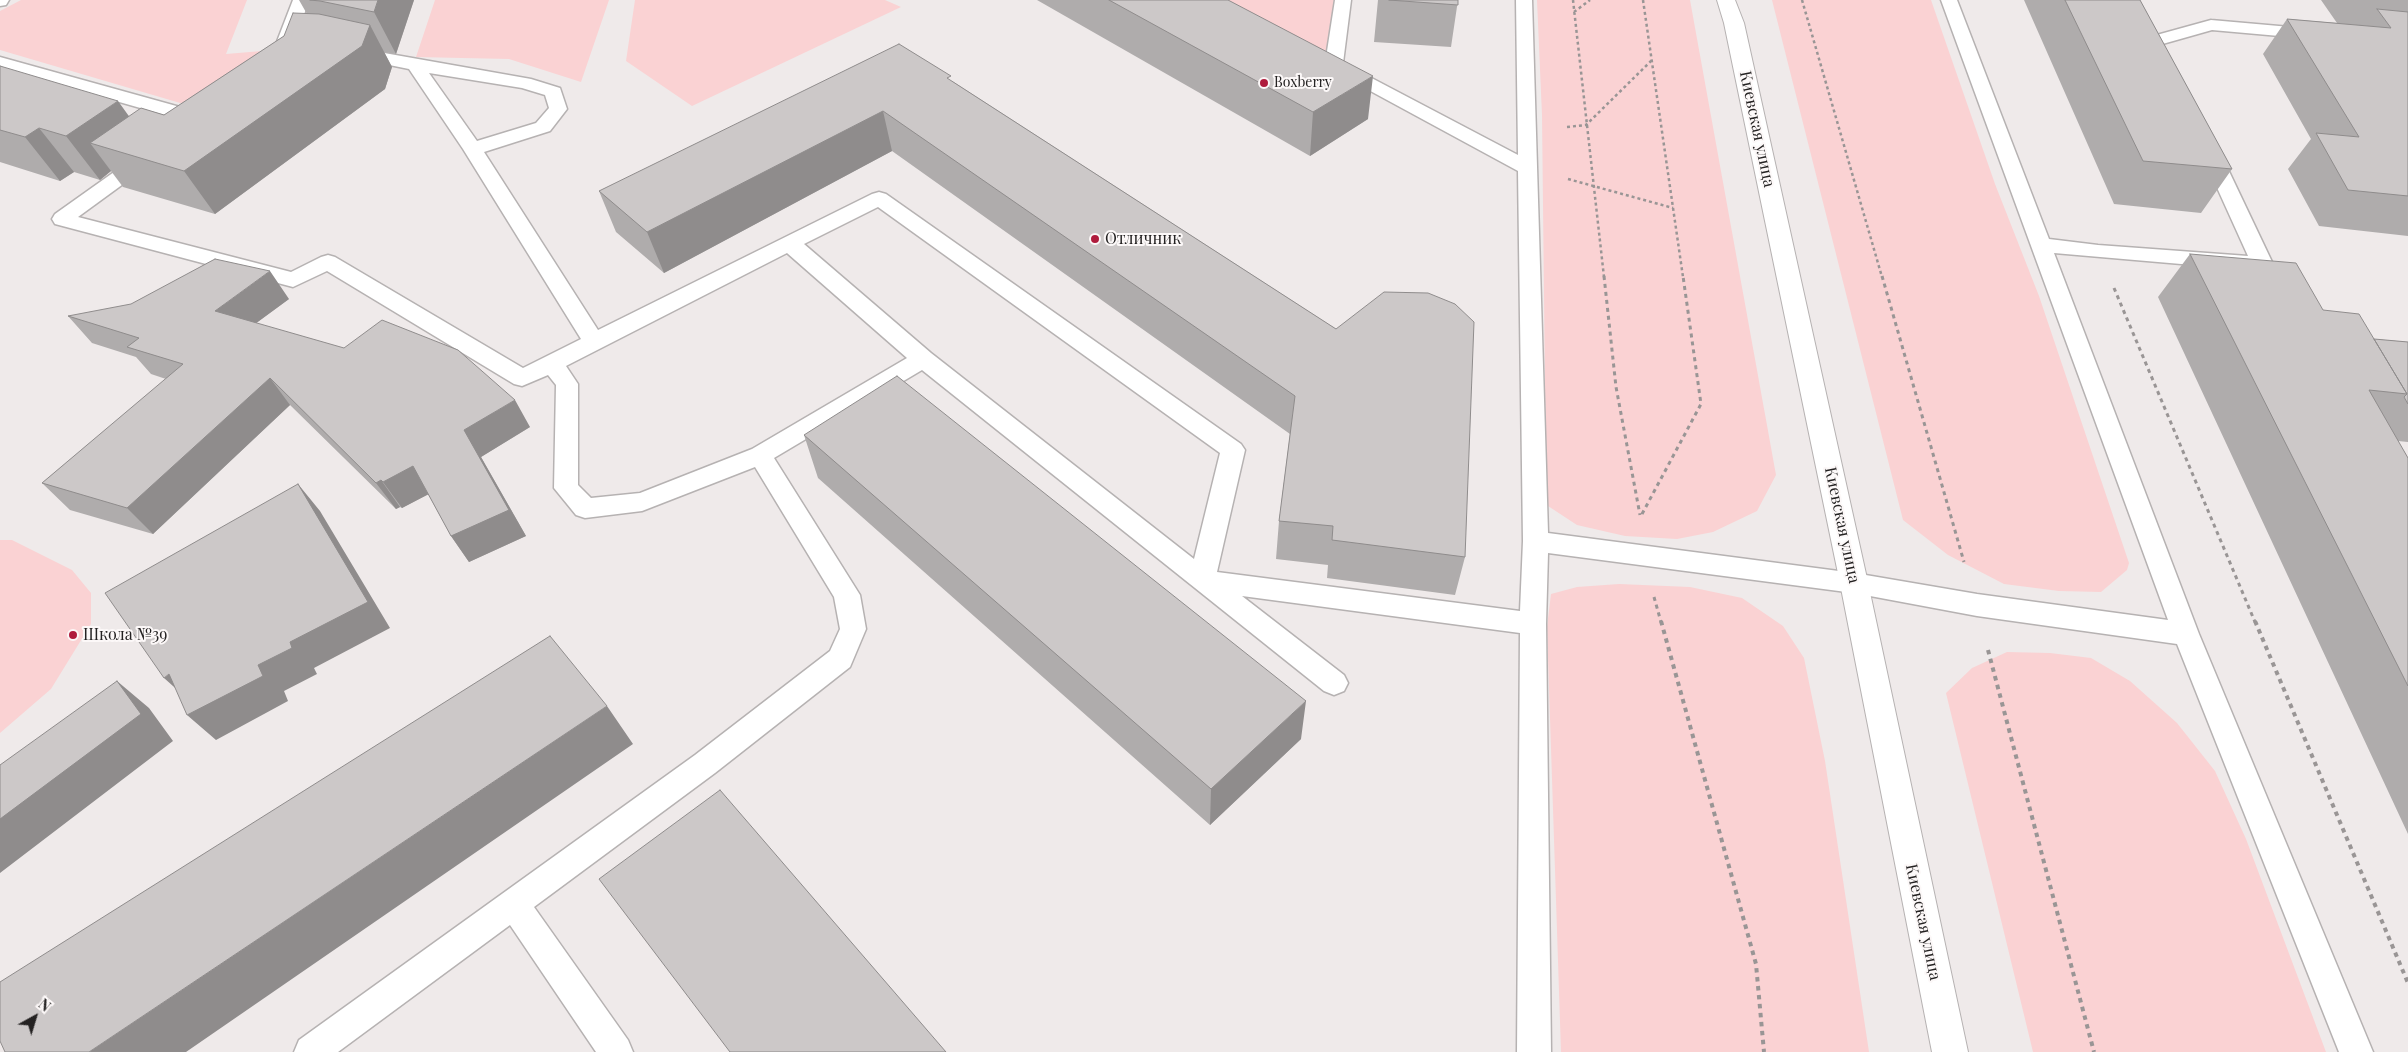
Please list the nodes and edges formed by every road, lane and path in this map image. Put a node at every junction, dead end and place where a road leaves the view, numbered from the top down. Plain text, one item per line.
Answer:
1 (301, 0) edge
2 (1343, 0) edge
3 (1524, 0) edge
4 (1573, 0) edge
5 (1590, 0) edge
6 (1643, 0) edge
7 (1726, 0) edge
8 (1802, 0) edge
9 (1949, 0) edge
10 (1574, 12) junction
11 (2329, 36) edge
12 (335, 49) edge
13 (290, 54) edge
14 (1317, 55) edge
15 (1651, 60) junction
16 (2168, 60) edge
17 (0, 62) edge
18 (1334, 64) junction
19 (416, 65) junction
20 (1586, 125) junction
21 (2201, 130) edge
22 (1526, 131) junction
23 (473, 149) junction
24 (1527, 168) junction
25 (1594, 185) junction
26 (1673, 208) junction
27 (788, 243) junction
28 (2040, 245) junction
29 (2098, 252) junction
30 (593, 340) junction
31 (923, 359) junction
32 (551, 362) junction
33 (760, 454) junction
34 (1641, 516) junction
35 (1536, 541) junction
36 (1643, 556) junction
37 (1202, 580) junction
38 (1854, 583) junction
39 (1976, 606) junction
40 (1533, 624) junction
41 (2186, 634) junction
42 (1334, 683) dead end
43 (514, 904) junction
44 (2408, 983) edge
45 (311, 1052) edge
46 (616, 1052) edge
47 (1534, 1052) edge
48 (1764, 1052) edge
49 (1950, 1052) edge
50 (2094, 1052) edge
51 (2356, 1052) edge

1 - 13 lane
2 - 18 lane
3 - 22 lane
4 - 10 path
5 - 10 path
6 - 15 path
7 - 38 main road, Киевская улица
8 - 39 path
9 - 28 lane
10 - 20 path
11 - 16 lane
12 - 19 lane
14 - 18 lane
15 - 20 path
15 - 26 path
17 - 32 lane
18 - 24 lane
19 - 23 lane
19 - 23 lane
20 - 22 path
20 - 25 path
21 - 29 lane
22 - 24 lane
23 - 30 lane
24 - 25 path
24 - 35 lane
25 - 26 path
25 - 34 path
26 - 34 path
27 - 30 lane
27 - 31 lane
27 - 37 lane
28 - 29 lane
28 - 41 lane
29 - 44 path
30 - 32 lane
31 - 33 lane
31 - 37 lane
32 - 33 lane
33 - 43 lane
34 - 36 path
35 - 36 lane
35 - 40 lane
36 - 38 lane
36 - 48 path
37 - 40 lane
37 - 42 lane
38 - 39 lane
38 - 49 main road, Киевская улица
39 - 41 lane
39 - 50 path
40 - 47 lane
41 - 51 lane
43 - 45 lane
43 - 46 lane

